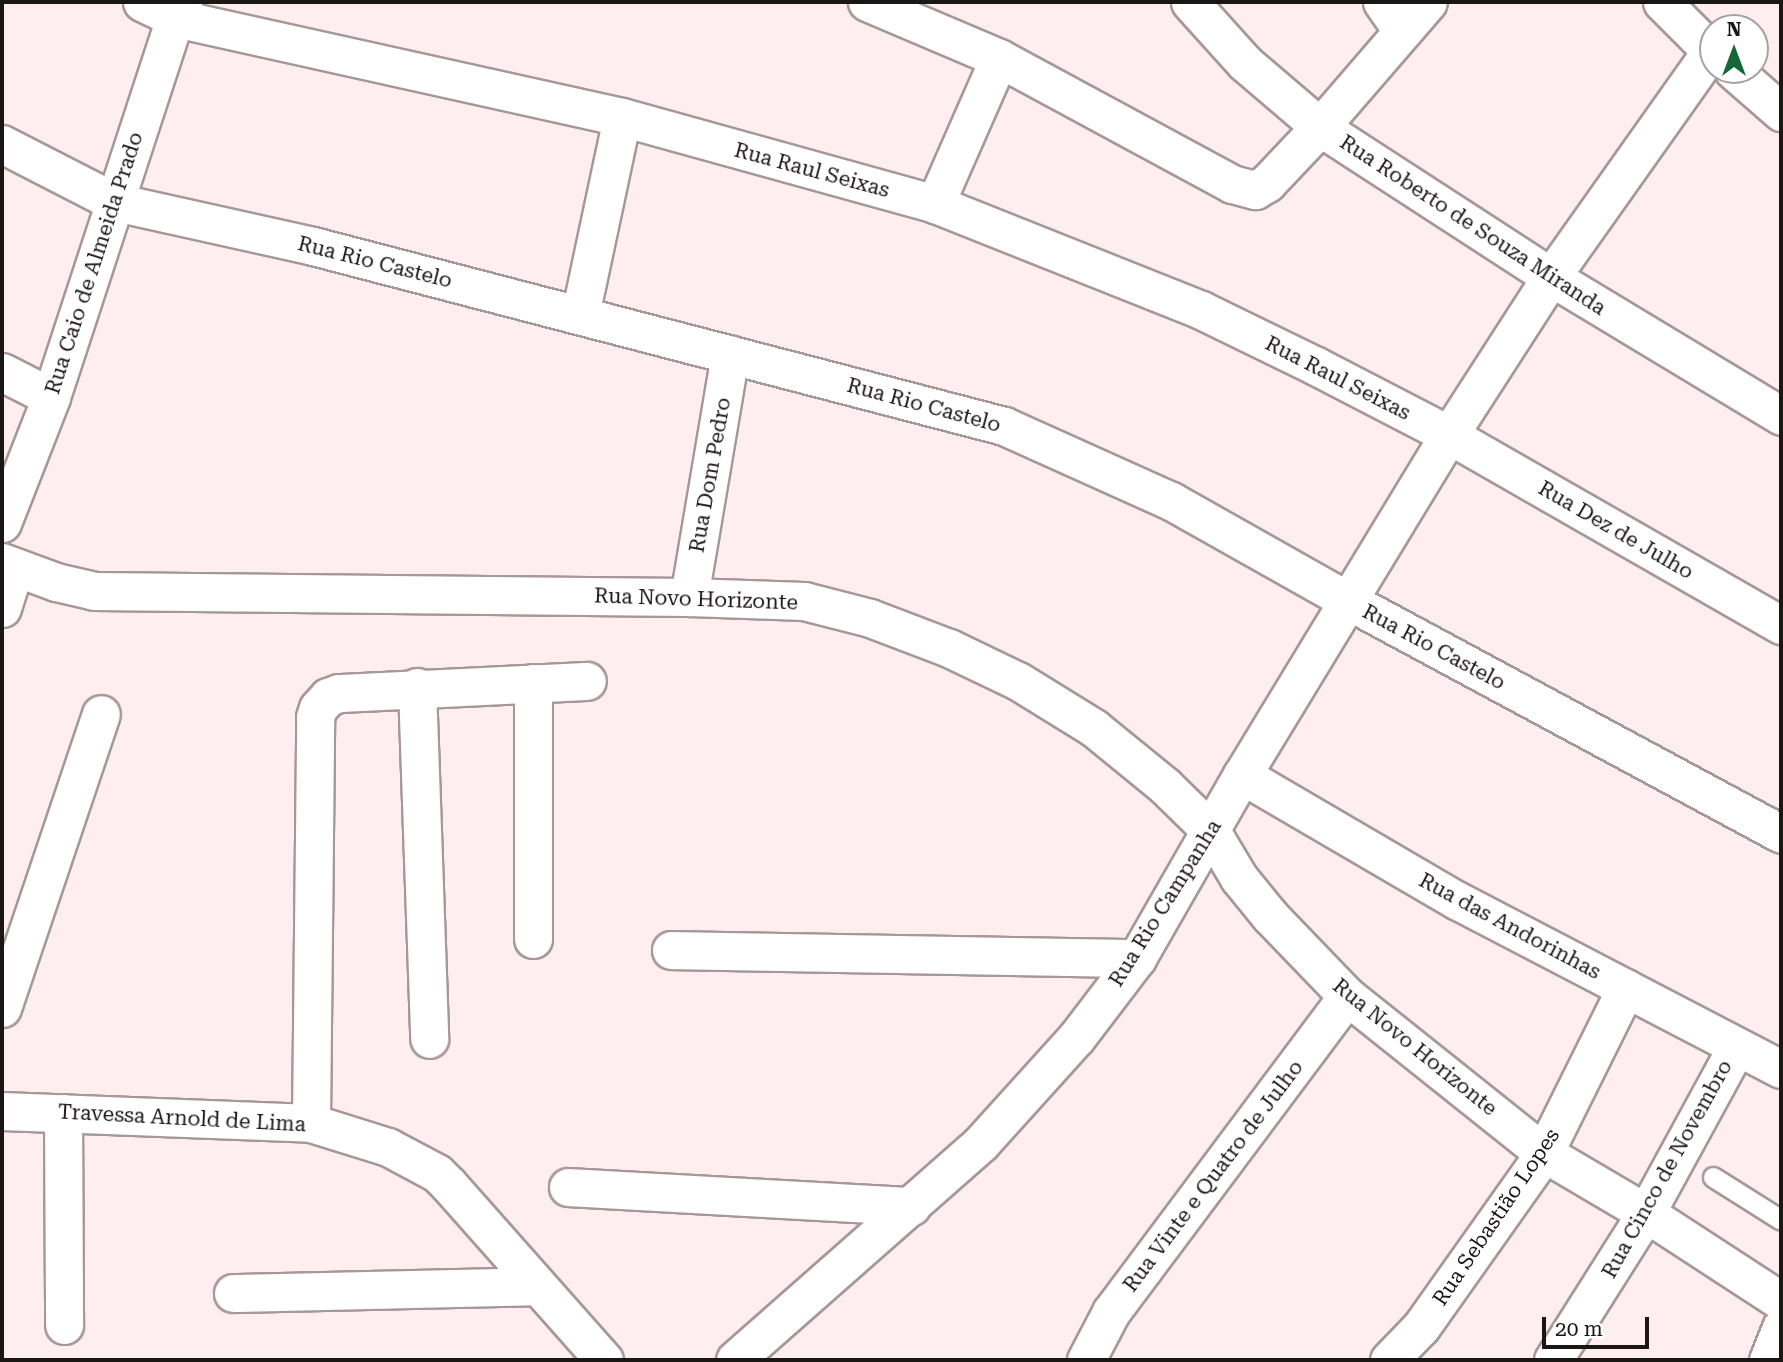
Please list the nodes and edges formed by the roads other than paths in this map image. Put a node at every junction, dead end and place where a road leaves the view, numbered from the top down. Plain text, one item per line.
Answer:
1 (142, 2) edge
2 (867, 2) edge
3 (1190, 2) edge
4 (1428, 2) edge
5 (1662, 2) edge
6 (179, 10) edge
7 (1392, 17) edge
8 (1699, 38) edge
9 (999, 58) junction
10 (1699, 84) edge
11 (1749, 84) edge
12 (1781, 112) edge
13 (622, 117) junction
14 (1320, 127) junction
15 (2, 144) edge
16 (115, 202) junction
17 (936, 204) junction
18 (1552, 277) junction
19 (580, 316) junction
20 (730, 354) junction
21 (2, 372) edge
22 (51, 397) junction
23 (1781, 416) edge
24 (1449, 435) junction
25 (2, 523) edge
26 (8, 564) edge
27 (689, 597) junction
28 (1347, 600) junction
29 (2, 608) edge
30 (1781, 625) edge
31 (587, 681) dead end
32 (533, 683) junction
33 (417, 687) junction
34 (101, 714) dead end
35 (1242, 775) junction
36 (1211, 831) junction
37 (1781, 834) edge
38 (533, 939) dead end
39 (671, 950) dead end
40 (1137, 958) junction
41 (1626, 988) junction
42 (1347, 996) junction
43 (2, 1008) edge
44 (429, 1039) dead end
45 (1735, 1048) junction
46 (1781, 1069) edge
47 (2, 1111) edge
48 (63, 1113) junction
49 (311, 1123) junction
50 (1544, 1153) junction
51 (1713, 1177) dead end
52 (568, 1186) dead end
53 (911, 1206) junction
54 (1646, 1213) junction
55 (1781, 1220) edge
56 (537, 1286) junction
57 (233, 1293) dead end
58 (1781, 1301) edge
59 (64, 1325) dead end
60 (1781, 1328) edge
61 (604, 1360) edge
62 (735, 1360) edge
63 (1086, 1360) edge
64 (1388, 1360) edge
65 (1553, 1360) edge
66 (1769, 1360) edge

1 - 6 street, Rua Raul Seixas
2 - 9 street
3 - 14 street, Rua Roberto de Souza Miranda
4 - 7 street
5 - 8 street
6 - 13 street, Rua Raul Seixas
6 - 16 street, Rua Caio de Almeida Prado
7 - 14 street
9 - 14 street
9 - 17 street
10 - 18 street, Rua Rio Campanha
11 - 12 street
13 - 17 street, Rua Raul Seixas
13 - 19 street
14 - 18 street, Rua Roberto de Souza Miranda
15 - 16 street, Rua Rio Castelo
16 - 19 street, Rua Rio Castelo
16 - 22 street, Rua Caio de Almeida Prado
17 - 24 street, Rua Raul Seixas
18 - 23 street, Rua Roberto de Souza Miranda
18 - 24 street, Rua Rio Campanha
19 - 20 street, Rua Rio Castelo
20 - 27 street, Rua Dom Pedro
20 - 28 street, Rua Rio Castelo
21 - 22 street
22 - 25 street, Rua Caio de Almeida Prado
24 - 28 street, Rua Rio Campanha
24 - 30 street, Rua Dez de Julho
26 - 27 street, Rua Novo Horizonte
26 - 29 street
27 - 36 street, Rua Novo Horizonte
28 - 35 street, Rua Rio Campanha
28 - 37 street, Rua Rio Castelo
31 - 32 street
32 - 33 street
32 - 38 street
33 - 44 street
33 - 49 street
34 - 43 street
35 - 36 street, Rua Rio Campanha
35 - 41 street, Rua das Andorinhas
36 - 40 street, Rua Rio Campanha
36 - 42 street, Rua Novo Horizonte
39 - 40 street
40 - 53 street, Rua Rio Campanha
41 - 45 street, Rua das Andorinhas
41 - 50 street, Rua Sebastião Lopes
42 - 50 street, Rua Novo Horizonte
42 - 63 street, Rua Vinte e Quatro de Julho
45 - 46 street, Rua das Andorinhas
45 - 54 street, Rua Cinco de Novembro
47 - 48 street, Travessa Arnold de Lima
48 - 49 street, Travessa Arnold de Lima
48 - 59 street
49 - 56 street, Travessa Arnold de Lima
50 - 54 street, Rua Novo Horizonte
50 - 64 street, Rua Sebastião Lopes
51 - 55 lane
52 - 53 street
53 - 62 street, Rua Rio Campanha
54 - 58 street, Rua Novo Horizonte
54 - 65 street, Rua Cinco de Novembro
56 - 57 street
56 - 61 street, Travessa Arnold de Lima
60 - 66 street

